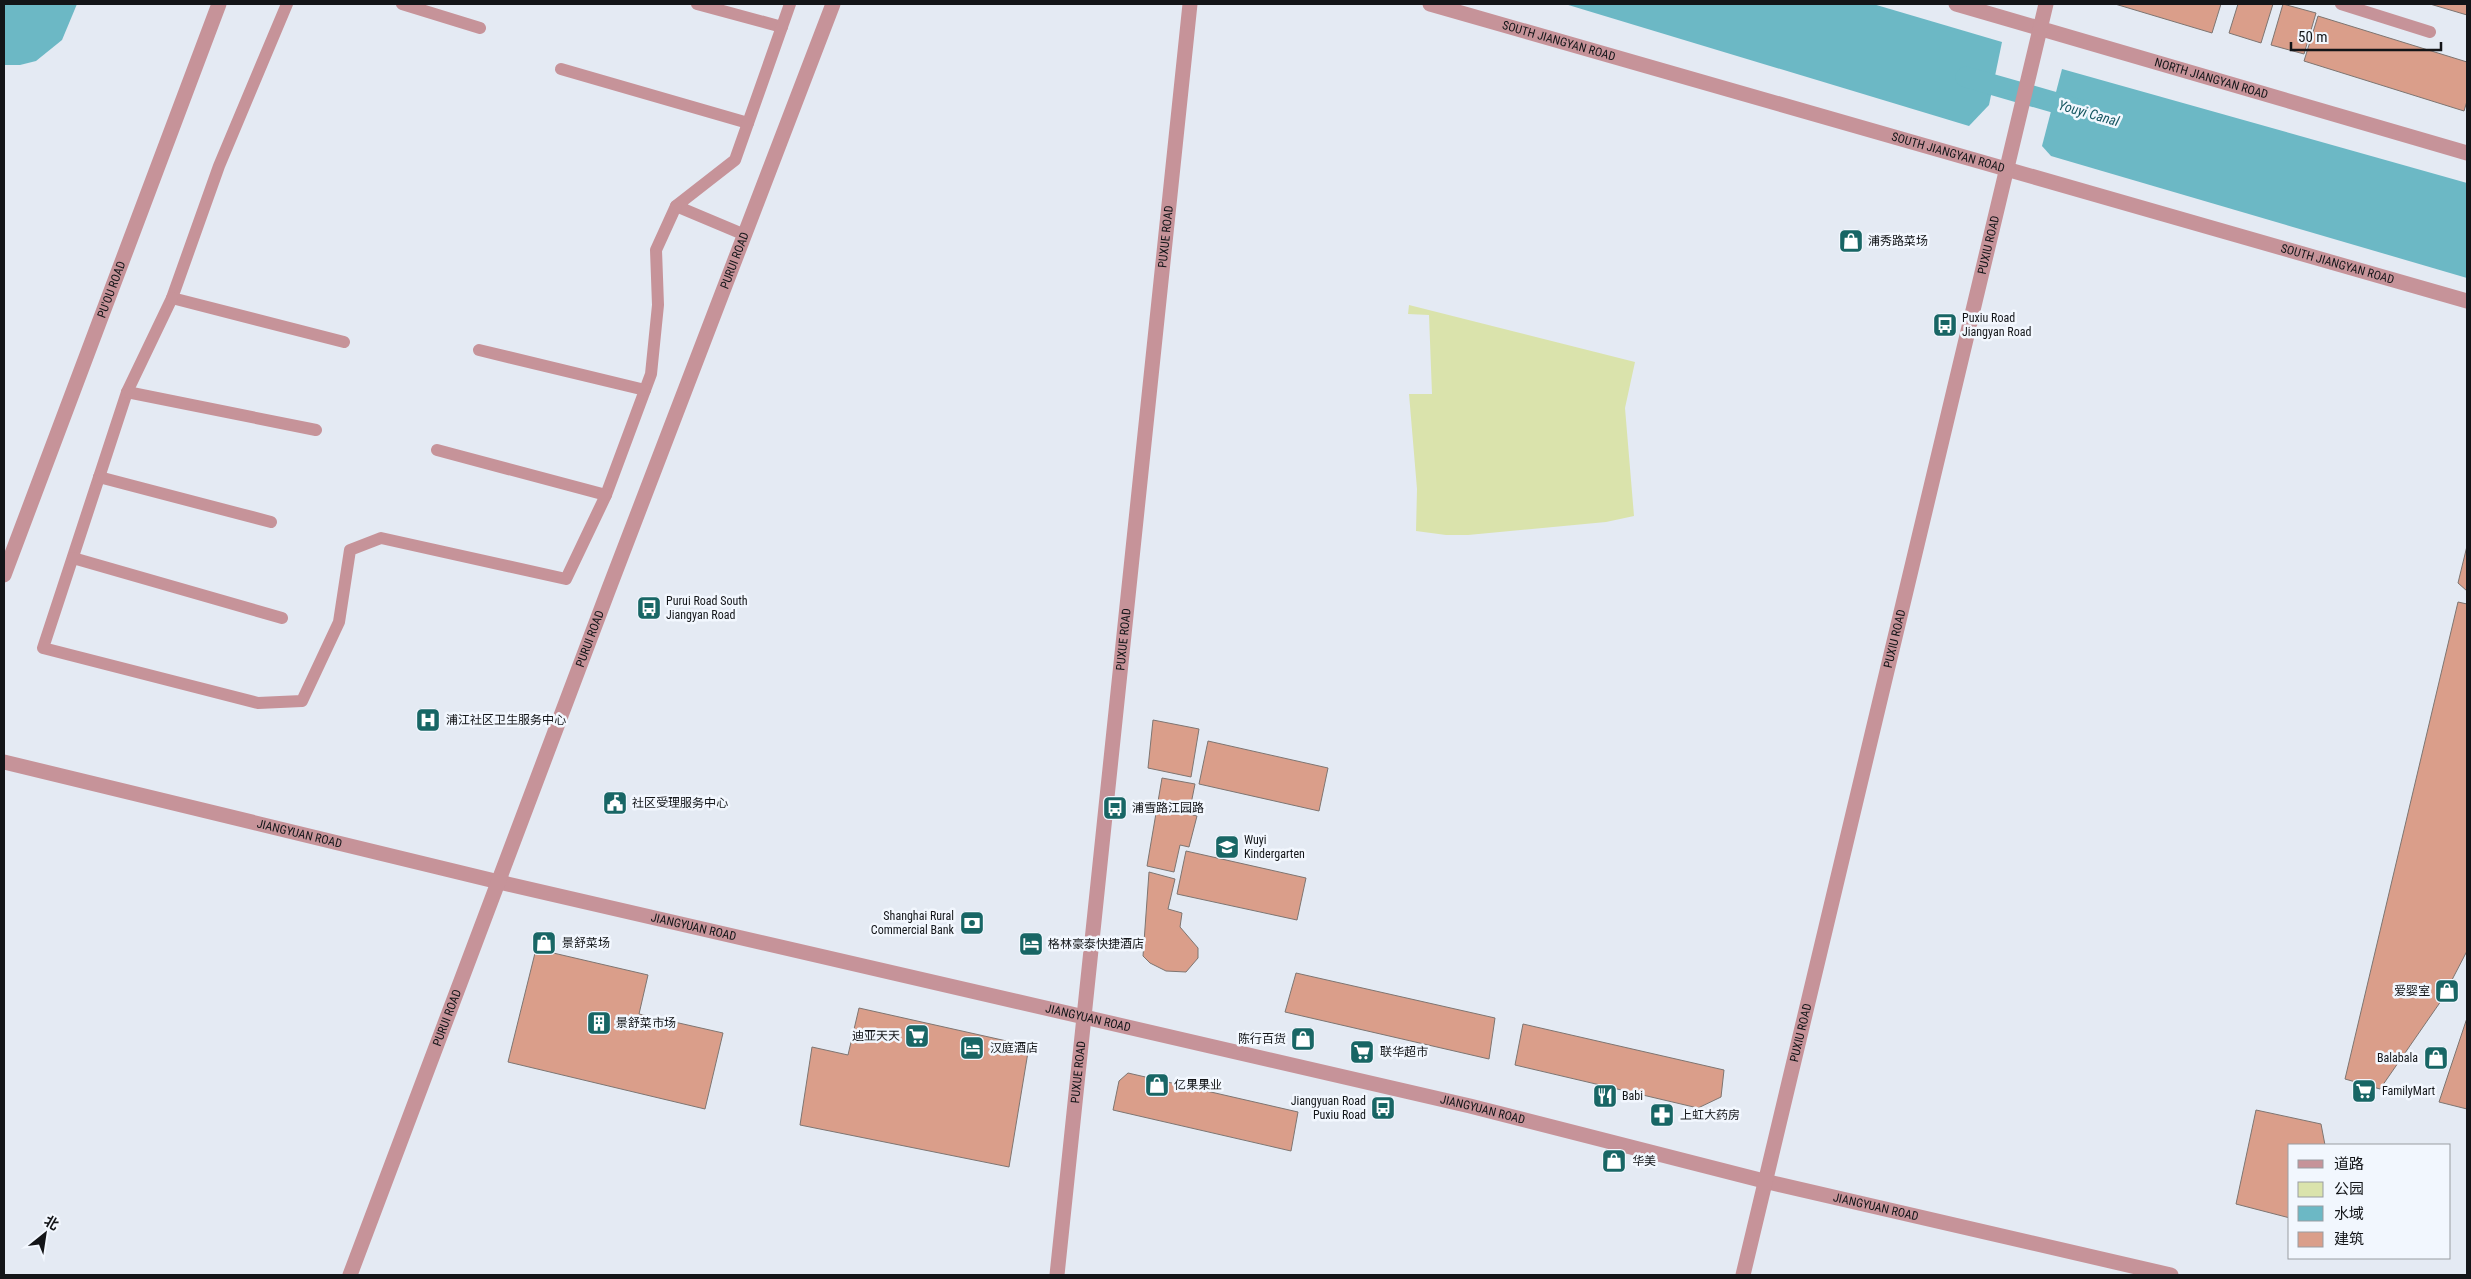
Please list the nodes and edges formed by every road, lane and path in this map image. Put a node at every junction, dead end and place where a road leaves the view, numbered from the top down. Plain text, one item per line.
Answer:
1 (219, 4) edge
2 (287, 4) edge
3 (402, 4) edge
4 (697, 4) edge
5 (790, 4) edge
6 (833, 4) edge
7 (1190, 4) edge
8 (1430, 4) edge
9 (1956, 4) edge
10 (2046, 4) edge
11 (2341, 4) edge
12 (782, 27) junction
13 (480, 28) dead end
14 (2040, 28) junction
15 (2430, 32) dead end
16 (561, 69) dead end
17 (748, 122) junction
18 (2467, 152) edge
19 (2007, 168) junction
20 (676, 206) junction
21 (745, 235) junction
22 (172, 298) junction
23 (2467, 301) edge
24 (344, 342) dead end
25 (479, 350) dead end
26 (645, 390) junction
27 (128, 392) junction
28 (316, 430) dead end
29 (437, 450) dead end
30 (99, 477) junction
31 (606, 494) junction
32 (271, 522) dead end
33 (73, 558) junction
34 (4, 575) edge
35 (282, 618) dead end
36 (4, 762) edge
37 (499, 882) junction
38 (1085, 1019) junction
39 (1764, 1181) junction
40 (350, 1275) edge
41 (1057, 1275) edge
42 (1743, 1275) edge
43 (2170, 1275) edge

1 - 34 street, PU'OU ROAD
2 - 22 lane
3 - 13 lane
4 - 12 lane
5 - 12 lane
6 - 21 street, PURUI ROAD
7 - 38 street, PUXUE ROAD
8 - 19 street, SOUTH JIANGYAN ROAD
9 - 14 street, NORTH JIANGYAN ROAD
10 - 14 street, PUXIU ROAD
11 - 15 lane
12 - 17 lane
14 - 18 street, NORTH JIANGYAN ROAD
14 - 19 street, PUXIU ROAD
16 - 17 lane
17 - 20 lane
19 - 23 street, SOUTH JIANGYAN ROAD
19 - 39 street, PUXIU ROAD
20 - 21 lane
20 - 26 lane
21 - 37 street, PURUI ROAD
22 - 24 lane
22 - 27 lane
25 - 26 lane
26 - 31 lane
27 - 28 lane
27 - 30 lane
29 - 31 lane
30 - 32 lane
30 - 33 lane
31 - 33 lane
33 - 35 lane
36 - 37 street, JIANGYUAN ROAD
37 - 38 street, JIANGYUAN ROAD
37 - 40 street, PURUI ROAD
38 - 39 street, JIANGYUAN ROAD
38 - 41 street, PUXUE ROAD
39 - 42 street, PUXIU ROAD
39 - 43 street, JIANGYUAN ROAD

